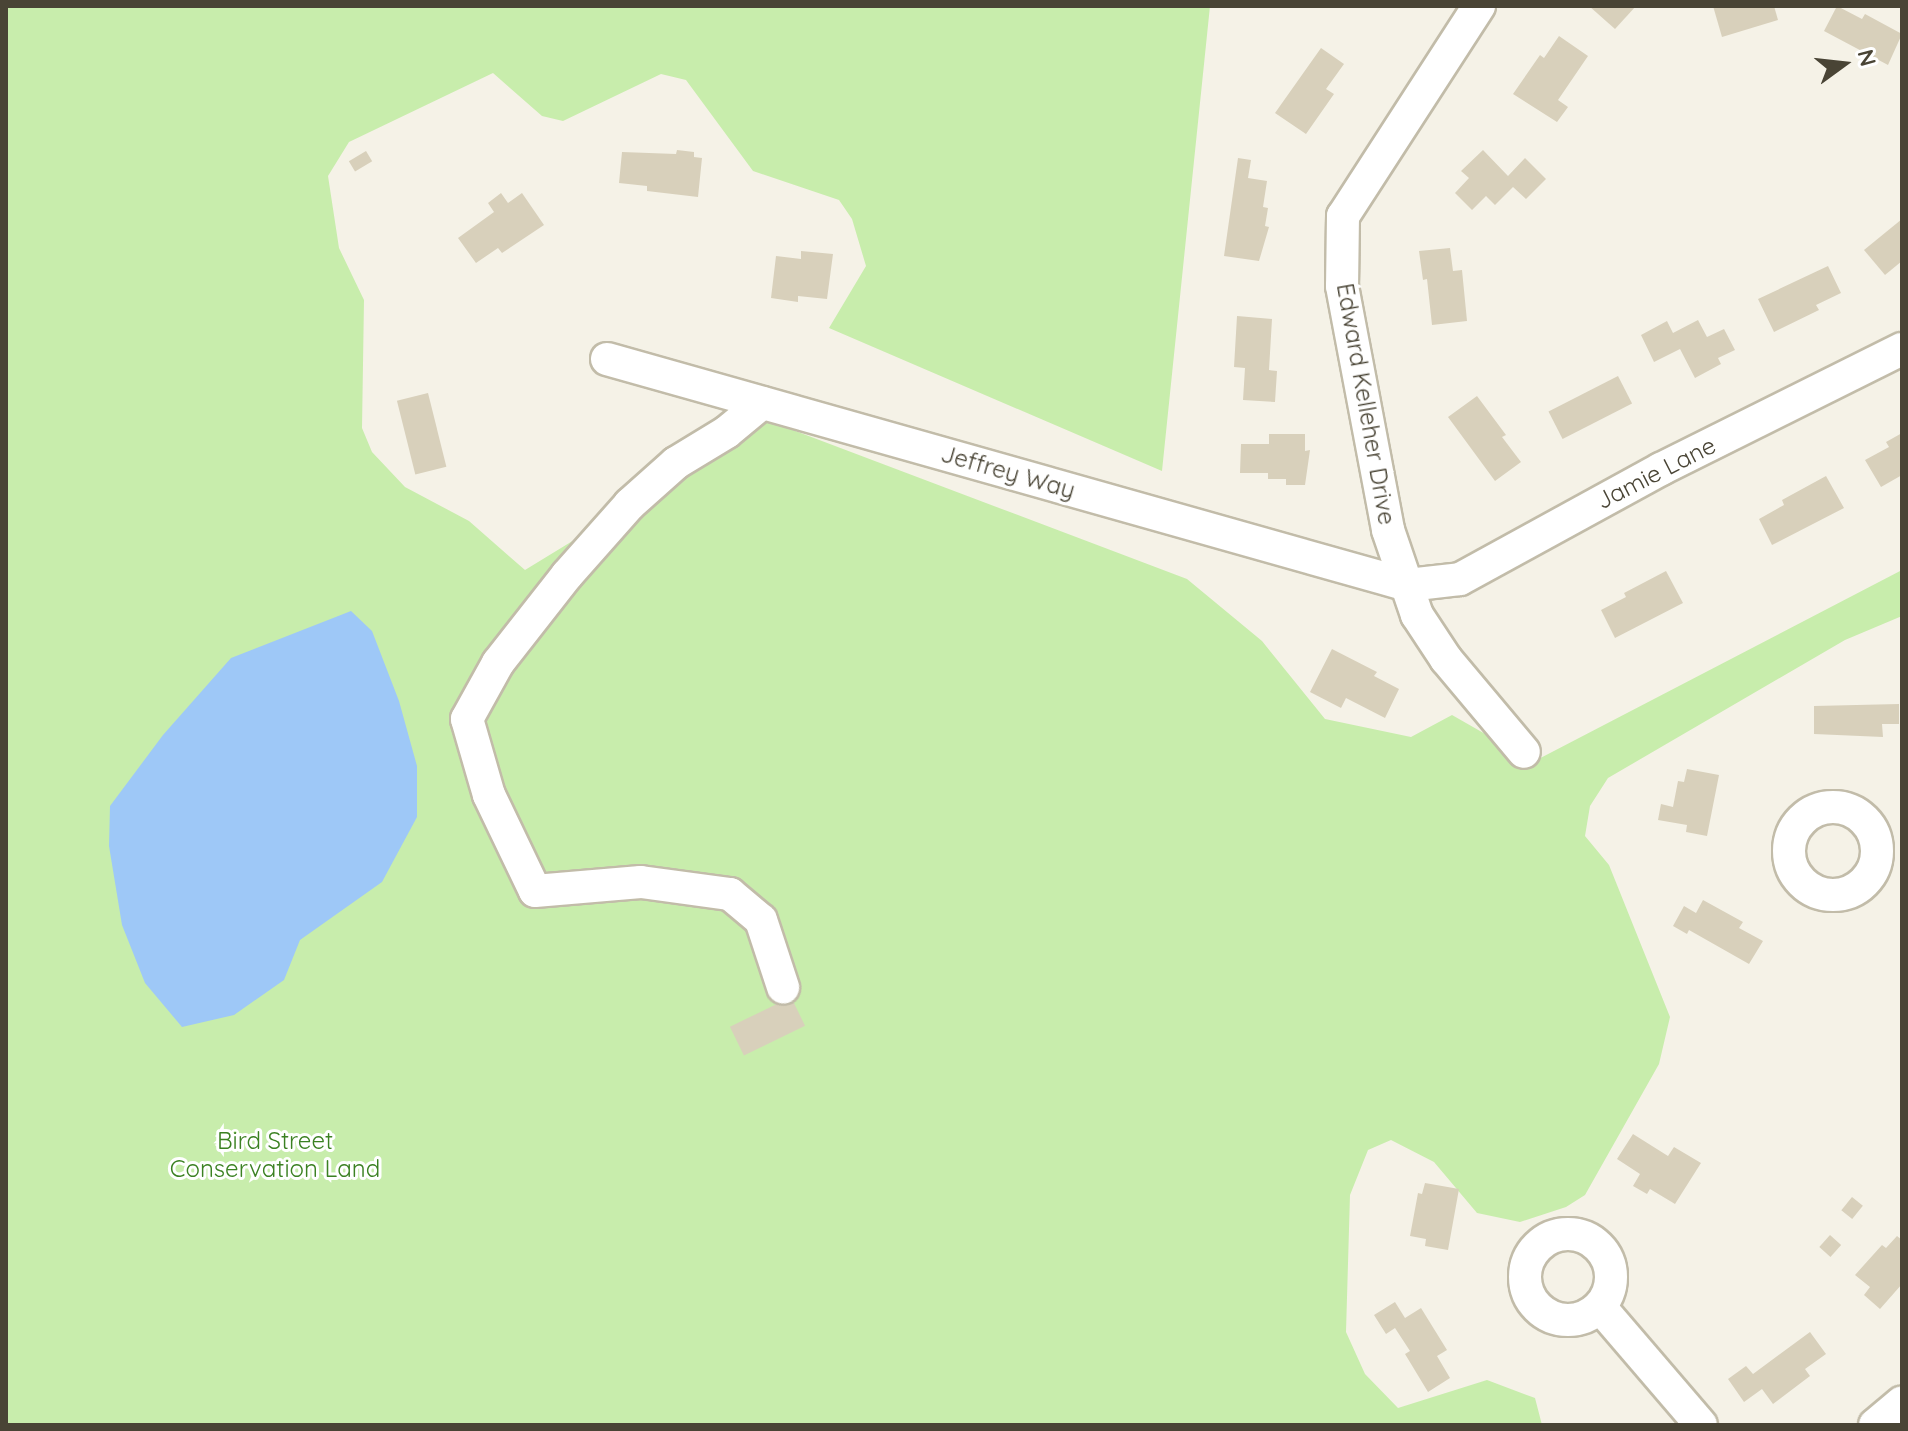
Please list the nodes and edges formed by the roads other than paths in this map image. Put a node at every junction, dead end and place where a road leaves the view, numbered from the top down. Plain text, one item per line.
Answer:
1 (1479, 6) edge
2 (1902, 349) edge
3 (607, 359) dead end
4 (762, 403) junction
5 (1408, 585) junction
6 (1524, 752) dead end
7 (783, 987) dead end
8 (1600, 1307) dead end
9 (1902, 1402) edge
10 (1701, 1425) edge
11 (1875, 1425) edge

1 - 5 street, Edward Kelleher Drive
2 - 5 street, Jamie Lane
3 - 4 street, Jeffrey Way
4 - 5 street, Jeffrey Way
4 - 7 street
5 - 6 street, Edward Kelleher Drive
8 - 10 street
9 - 11 street

